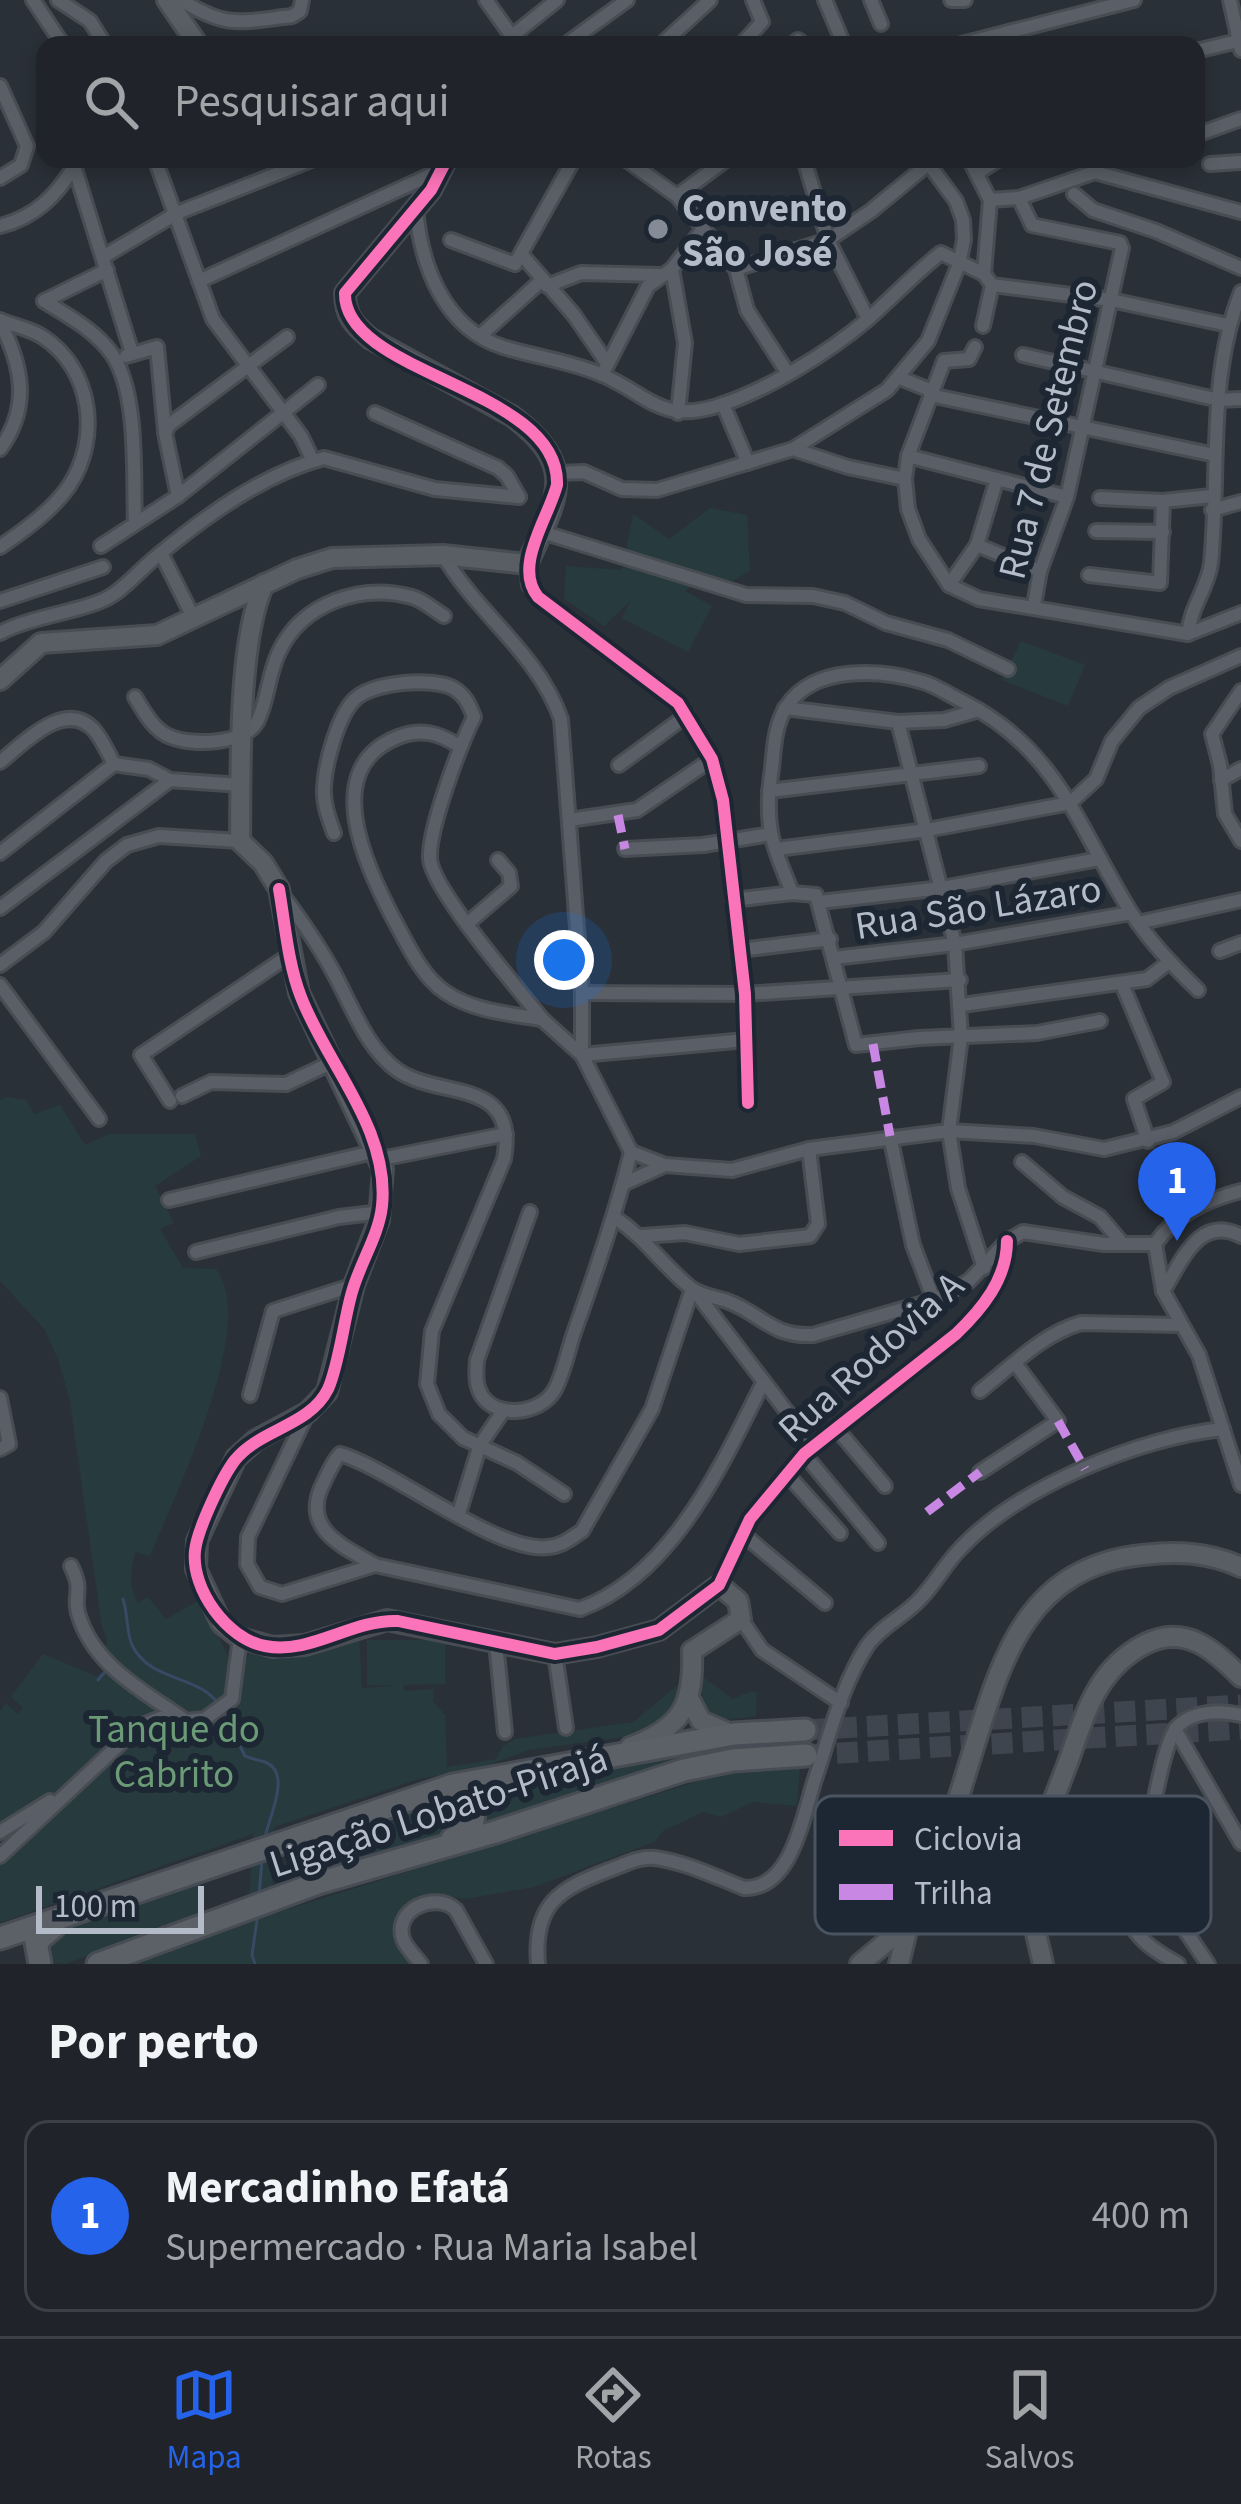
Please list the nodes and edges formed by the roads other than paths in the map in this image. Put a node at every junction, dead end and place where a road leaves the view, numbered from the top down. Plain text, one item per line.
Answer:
1 (34, 0) edge
2 (58, 0) edge
3 (167, 0) edge
4 (181, 0) edge
5 (557, 0) edge
6 (627, 0) edge
7 (710, 0) edge
8 (753, 0) edge
9 (825, 0) edge
10 (872, 0) edge
11 (1134, 0) edge
12 (1230, 0) edge
13 (302, 3) edge
14 (495, 3) edge
15 (881, 24) dead end
16 (56, 36) edge
17 (99, 36) edge
18 (192, 36) edge
19 (513, 36) edge
20 (519, 36) edge
21 (577, 36) edge
22 (671, 36) edge
23 (749, 36) edge
24 (840, 36) edge
25 (993, 36) edge
26 (1240, 46) edge
27 (1205, 50) edge
28 (0, 86) edge
29 (1241, 119) edge
30 (1205, 132) edge
31 (1241, 162) edge
32 (1210, 164) dead end
33 (72, 168) edge
34 (77, 168) edge
35 (159, 168) edge
36 (291, 168) edge
37 (438, 168) edge
38 (443, 168) edge
39 (569, 168) edge
40 (638, 168) edge
41 (714, 168) edge
42 (807, 168) edge
43 (918, 168) edge
44 (931, 168) edge
45 (976, 168) edge
46 (985, 168) edge
47 (979, 172) junction
48 (0, 178) edge
49 (1074, 194) dead end
50 (677, 196) junction
51 (1019, 198) junction
52 (990, 200) junction
53 (416, 209) junction
54 (1241, 212) edge
55 (177, 213) junction
56 (0, 226) edge
57 (703, 229) junction
58 (451, 240) dead end
59 (828, 240) junction
60 (519, 260) junction
61 (105, 263) junction
62 (958, 264) junction
63 (736, 268) junction
64 (1241, 268) edge
65 (666, 272) junction
66 (988, 280) junction
67 (199, 281) junction
68 (544, 284) junction
69 (1241, 293) edge
70 (1111, 300) junction
71 (868, 319) junction
72 (0, 321) edge
73 (983, 326) dead end
74 (1232, 330) edge
75 (480, 336) junction
76 (287, 338) dead end
77 (975, 347) dead end
78 (132, 353) junction
79 (1024, 355) dead end
80 (115, 361) junction
81 (248, 369) junction
82 (604, 369) junction
83 (1094, 369) junction
84 (787, 372) junction
85 (900, 378) junction
86 (318, 385) dead end
87 (931, 393) junction
88 (1241, 399) edge
89 (1220, 400) junction
90 (723, 404) junction
91 (678, 412) junction
92 (375, 413) dead end
93 (283, 414) junction
94 (1084, 425) junction
95 (165, 433) junction
96 (0, 449) edge
97 (793, 449) junction
98 (1214, 455) junction
99 (316, 457) junction
100 (908, 457) junction
101 (748, 464) junction
102 (558, 472) junction
103 (905, 479) junction
104 (998, 479) junction
105 (178, 496) junction
106 (1067, 497) junction
107 (1100, 498) dead end
108 (1163, 501) junction
109 (1241, 502) edge
110 (1212, 503) junction
111 (135, 524) junction
112 (1096, 531) dead end
113 (542, 532) junction
114 (1163, 532) junction
115 (977, 545) junction
116 (100, 546) dead end
117 (0, 548) edge
118 (161, 553) junction
119 (443, 555) junction
120 (527, 564) junction
121 (103, 567) dead end
122 (1040, 571) junction
123 (1089, 575) dead end
124 (264, 584) junction
125 (949, 585) junction
126 (0, 601) edge
127 (1034, 605) junction
128 (1241, 613) edge
129 (444, 616) dead end
130 (194, 619) junction
131 (0, 633) edge
132 (1188, 634) junction
133 (1241, 656) edge
134 (1008, 669) dead end
135 (0, 680) edge
136 (1241, 691) edge
137 (134, 697) dead end
138 (785, 708) junction
139 (979, 710) junction
140 (687, 715) junction
141 (898, 722) junction
142 (242, 736) junction
143 (459, 746) junction
144 (712, 759) junction
145 (0, 762) edge
146 (114, 764) junction
147 (619, 765) dead end
148 (979, 766) dead end
149 (1241, 769) edge
150 (914, 776) junction
151 (170, 780) junction
152 (1221, 780) junction
153 (241, 785) junction
154 (770, 791) junction
155 (1070, 803) junction
156 (569, 820) junction
157 (1236, 826) edge
158 (927, 830) junction
159 (334, 833) dead end
160 (771, 834) junction
161 (241, 841) junction
162 (1241, 841) edge
163 (728, 842) junction
164 (625, 849) dead end
165 (777, 849) junction
166 (0, 853) edge
167 (1099, 859) junction
168 (498, 860) dead end
169 (942, 888) junction
170 (279, 890) junction
171 (792, 892) junction
172 (818, 898) junction
173 (733, 900) junction
174 (1241, 900) edge
175 (0, 908) edge
176 (1134, 918) junction
177 (468, 923) junction
178 (830, 939) junction
179 (1241, 943) edge
180 (956, 944) junction
181 (740, 950) junction
182 (1220, 951) dead end
183 (291, 954) junction
184 (834, 958) junction
185 (1169, 962) junction
186 (0, 965) edge
187 (960, 980) junction
188 (1121, 984) junction
189 (0, 985) edge
190 (1198, 990) dead end
191 (842, 991) junction
192 (582, 993) junction
193 (746, 994) junction
194 (962, 1005) junction
195 (542, 1019) junction
196 (1100, 1022) dead end
197 (961, 1037) junction
198 (746, 1040) junction
199 (582, 1055) junction
200 (334, 1061) junction
201 (1241, 1097) edge
202 (748, 1103) dead end
203 (99, 1120) dead end
204 (949, 1131) junction
205 (890, 1136) junction
206 (507, 1137) junction
207 (1148, 1141) junction
208 (809, 1149) junction
209 (631, 1152) junction
210 (380, 1155) junction
211 (1022, 1162) dead end
212 (665, 1166) junction
213 (623, 1184) junction
214 (1241, 1191) edge
215 (169, 1200) dead end
216 (381, 1212) junction
217 (530, 1212) dead end
218 (614, 1217) junction
219 (642, 1236) junction
220 (1241, 1236) edge
221 (1007, 1241) junction
222 (1122, 1244) junction
223 (1155, 1244) junction
224 (196, 1252) dead end
225 (984, 1268) junction
226 (354, 1285) junction
227 (692, 1288) junction
228 (1163, 1292) junction
229 (934, 1300) junction
230 (1180, 1325) junction
231 (1016, 1363) junction
232 (764, 1383) junction
233 (980, 1391) dead end
234 (250, 1395) dead end
235 (0, 1398) edge
236 (503, 1411) junction
237 (308, 1412) junction
238 (836, 1428) junction
239 (1223, 1429) junction
240 (480, 1445) junction
241 (5, 1446) edge
242 (808, 1450) junction
243 (980, 1472) dead end
244 (787, 1474) junction
245 (1241, 1485) edge
246 (885, 1486) dead end
247 (564, 1494) dead end
248 (459, 1513) junction
249 (840, 1533) dead end
250 (743, 1534) junction
251 (878, 1543) dead end
252 (375, 1565) junction
253 (71, 1566) dead end
254 (1241, 1568) edge
255 (719, 1585) junction
256 (825, 1603) dead end
257 (741, 1619) junction
258 (659, 1630) junction
259 (240, 1638) junction
260 (496, 1643) junction
261 (692, 1651) junction
262 (555, 1654) junction
263 (1241, 1677) edge
264 (690, 1700) junction
265 (841, 1703) junction
266 (1241, 1714) edge
267 (186, 1721) junction
268 (566, 1728) dead end
269 (805, 1730) tunnel mouth
270 (1174, 1730) junction
271 (505, 1732) dead end
272 (734, 1734) junction
273 (608, 1755) junction
274 (806, 1755) tunnel mouth
275 (69, 1789) junction
276 (959, 1796) edge
277 (1055, 1796) edge
278 (1158, 1796) edge
279 (378, 1811) junction
280 (0, 1832) edge
281 (1241, 1844) edge
282 (425, 1852) junction
283 (0, 1856) edge
284 (92, 1908) junction
285 (893, 1934) edge
286 (906, 1934) edge
287 (1037, 1934) edge
288 (1138, 1934) edge
289 (1188, 1934) edge
290 (0, 1938) edge
291 (134, 1950) junction
292 (40, 1964) edge
293 (80, 1964) edge
294 (98, 1964) edge
295 (421, 1964) edge
296 (486, 1964) edge
297 (538, 1964) edge
298 (860, 1964) edge
299 (899, 1964) edge
300 (1043, 1964) edge
301 (1178, 1964) edge
302 (1208, 1964) edge

1 - 16 street
2 - 17 street
3 - 18 street
4 - 13 street
5 - 20 street
6 - 21 street
7 - 22 street
8 - 23 street
9 - 24 street
10 - 15 street
11 - 25 street
12 - 26 street
14 - 19 street
26 - 27 street
28 - 48 street
29 - 30 street
31 - 32 street
33 - 56 street
34 - 61 street
35 - 55 street
36 - 55 street
37 - 67 street
38 - 53 street
39 - 60 street
40 - 50 street
41 - 50 street
42 - 59 street
43 - 59 street
44 - 62 street
45 - 47 street
46 - 47 street
47 - 52 street
49 - 64 street
50 - 57 street
51 - 52 street
51 - 54 street
51 - 70 street, Rua 7 de Setembro
52 - 66 street
53 - 75 street
53 - 102 street
55 - 61 street
55 - 67 street
57 - 63 street
57 - 65 street
58 - 60 street
59 - 63 street
59 - 71 street
60 - 68 street
61 - 78 street
61 - 80 street
62 - 66 street
62 - 71 street
62 - 85 street
63 - 84 street
65 - 68 street
65 - 82 street
65 - 91 street
66 - 70 street
66 - 73 street
67 - 81 street
68 - 75 street
68 - 82 street
69 - 74 street
70 - 74 street
70 - 83 street, Rua 7 de Setembro
71 - 84 street
72 - 96 street
72 - 117 street
74 - 89 street
75 - 82 street
76 - 81 street
77 - 87 street
78 - 80 street
78 - 95 street
79 - 83 street
80 - 111 street
81 - 93 street
81 - 95 street
82 - 91 street
83 - 89 street
83 - 94 street, Rua 7 de Setembro
84 - 90 street
85 - 87 street
85 - 97 street
86 - 93 street
87 - 94 street
87 - 100 street
88 - 89 street
89 - 98 street
90 - 91 street
90 - 101 street
92 - 99 street
93 - 99 street
93 - 105 street
94 - 98 street
94 - 106 street, Rua 7 de Setembro
95 - 105 street
97 - 101 street
97 - 103 street
98 - 110 street
99 - 118 street
100 - 103 street
100 - 104 street
101 - 102 street
102 - 113 street
103 - 125 street
104 - 106 street
104 - 115 street
105 - 111 street
106 - 122 street, Rua 7 de Setembro
107 - 108 street
108 - 110 street
108 - 114 street
109 - 110 street
110 - 132 street
111 - 116 street
112 - 114 street
113 - 120 street
113 - 134 street
114 - 123 street
115 - 122 street
115 - 125 street
118 - 130 street
118 - 131 street
119 - 120 street
119 - 124 street
119 - 156 street
120 - 140 street
121 - 126 street
122 - 127 street, Rua 7 de Setembro
124 - 130 street
124 - 142 street
125 - 127 street
127 - 132 street
128 - 132 street
129 - 142 street
130 - 135 street
133 - 155 street
136 - 152 street
137 - 142 street
138 - 139 street
138 - 141 street
138 - 154 street
139 - 141 street
139 - 155 street
140 - 144 street
140 - 147 street
141 - 150 street
142 - 153 street
143 - 159 street
143 - 177 street
143 - 195 street
144 - 156 street
144 - 163 street
145 - 146 street
146 - 151 street
146 - 166 street
148 - 150 street
149 - 152 street
150 - 154 street
150 - 158 street
151 - 153 street
151 - 175 street
152 - 157 street
153 - 161 street
154 - 160 street
155 - 158 street
155 - 167 street
156 - 192 street
157 - 162 street
158 - 165 street
158 - 169 street
160 - 163 street
160 - 165 street
161 - 170 street
161 - 186 street
163 - 164 street
163 - 173 street
165 - 171 street
167 - 169 street
167 - 176 street
168 - 177 street
169 - 172 street
169 - 180 street
170 - 183 street
170 - 206 street
171 - 172 street
171 - 173 street
172 - 178 street
173 - 181 street
174 - 176 street, Rua São Lázaro
176 - 180 street, Rua São Lázaro
176 - 185 street
177 - 195 street
178 - 181 street
178 - 184 street
179 - 182 street
180 - 184 street, Rua São Lázaro
180 - 187 street
181 - 193 street
183 - 200 street
183 - 200 street
184 - 191 street
185 - 188 street
185 - 190 street
187 - 191 street
187 - 194 street
188 - 194 street
188 - 207 street
189 - 203 street
191 - 193 street
191 - 197 street
192 - 193 street
192 - 199 street
193 - 198 street
194 - 197 street
195 - 199 street
196 - 197 street
197 - 204 street
198 - 199 street
198 - 202 street
199 - 209 street
200 - 210 street
201 - 207 street
204 - 205 street
204 - 207 street
204 - 225 street
205 - 208 street
205 - 229 street
206 - 210 street
206 - 240 street
208 - 212 street
208 - 219 street
209 - 212 street
209 - 213 street
210 - 215 street
210 - 216 street
211 - 222 street
212 - 213 street
213 - 218 street
214 - 223 street
216 - 224 street
216 - 226 street
217 - 236 street
218 - 219 street
218 - 236 street
219 - 227 street
220 - 228 street
221 - 222 street
221 - 225 street
221 - 238 street, Rua Rodovia A
222 - 223 street
223 - 228 street
225 - 229 street
226 - 234 street
226 - 237 street
227 - 229 street
227 - 232 street
227 - 248 street
228 - 230 street
230 - 231 street
230 - 239 street
231 - 233 street
231 - 243 street
232 - 242 street
232 - 252 street
235 - 241 street
236 - 240 street
237 - 252 street
237 - 259 street
238 - 242 street, Rua Rodovia A
238 - 246 street
239 - 245 street
239 - 265 street
240 - 247 street
240 - 248 street
242 - 244 street, Rua Rodovia A
242 - 251 street
244 - 249 street
244 - 250 street, Rua Rodovia A
248 - 252 street
250 - 255 street, Rua Rodovia A
250 - 256 street
253 - 267 street
254 - 276 street
255 - 257 street
255 - 258 street, Rua Rodovia A
257 - 261 street
257 - 265 street
258 - 261 street
258 - 262 street, Rua Rodovia A
259 - 260 street, Rua Rodovia A
259 - 267 street
260 - 262 street, Rua Rodovia A
260 - 271 street
261 - 264 street
262 - 268 street
263 - 277 street
264 - 272 street
264 - 273 street
265 - 297 street
266 - 270 street
267 - 275 street
269 - 272 main road, Ligação Lobato-Pirajá
270 - 278 street
270 - 281 street
272 - 273 main road, Ligação Lobato-Pirajá
273 - 279 main road, Ligação Lobato-Pirajá
274 - 282 main road, Ligação Lobato-Pirajá
275 - 280 street
275 - 283 street
279 - 282 main road
279 - 284 main road, Ligação Lobato-Pirajá
282 - 291 main road, Ligação Lobato-Pirajá
284 - 290 main road, Ligação Lobato-Pirajá
284 - 292 main road
285 - 298 street
286 - 299 street
287 - 300 street
288 - 301 street
289 - 302 street
291 - 293 main road
291 - 294 main road, Ligação Lobato-Pirajá
295 - 296 street

